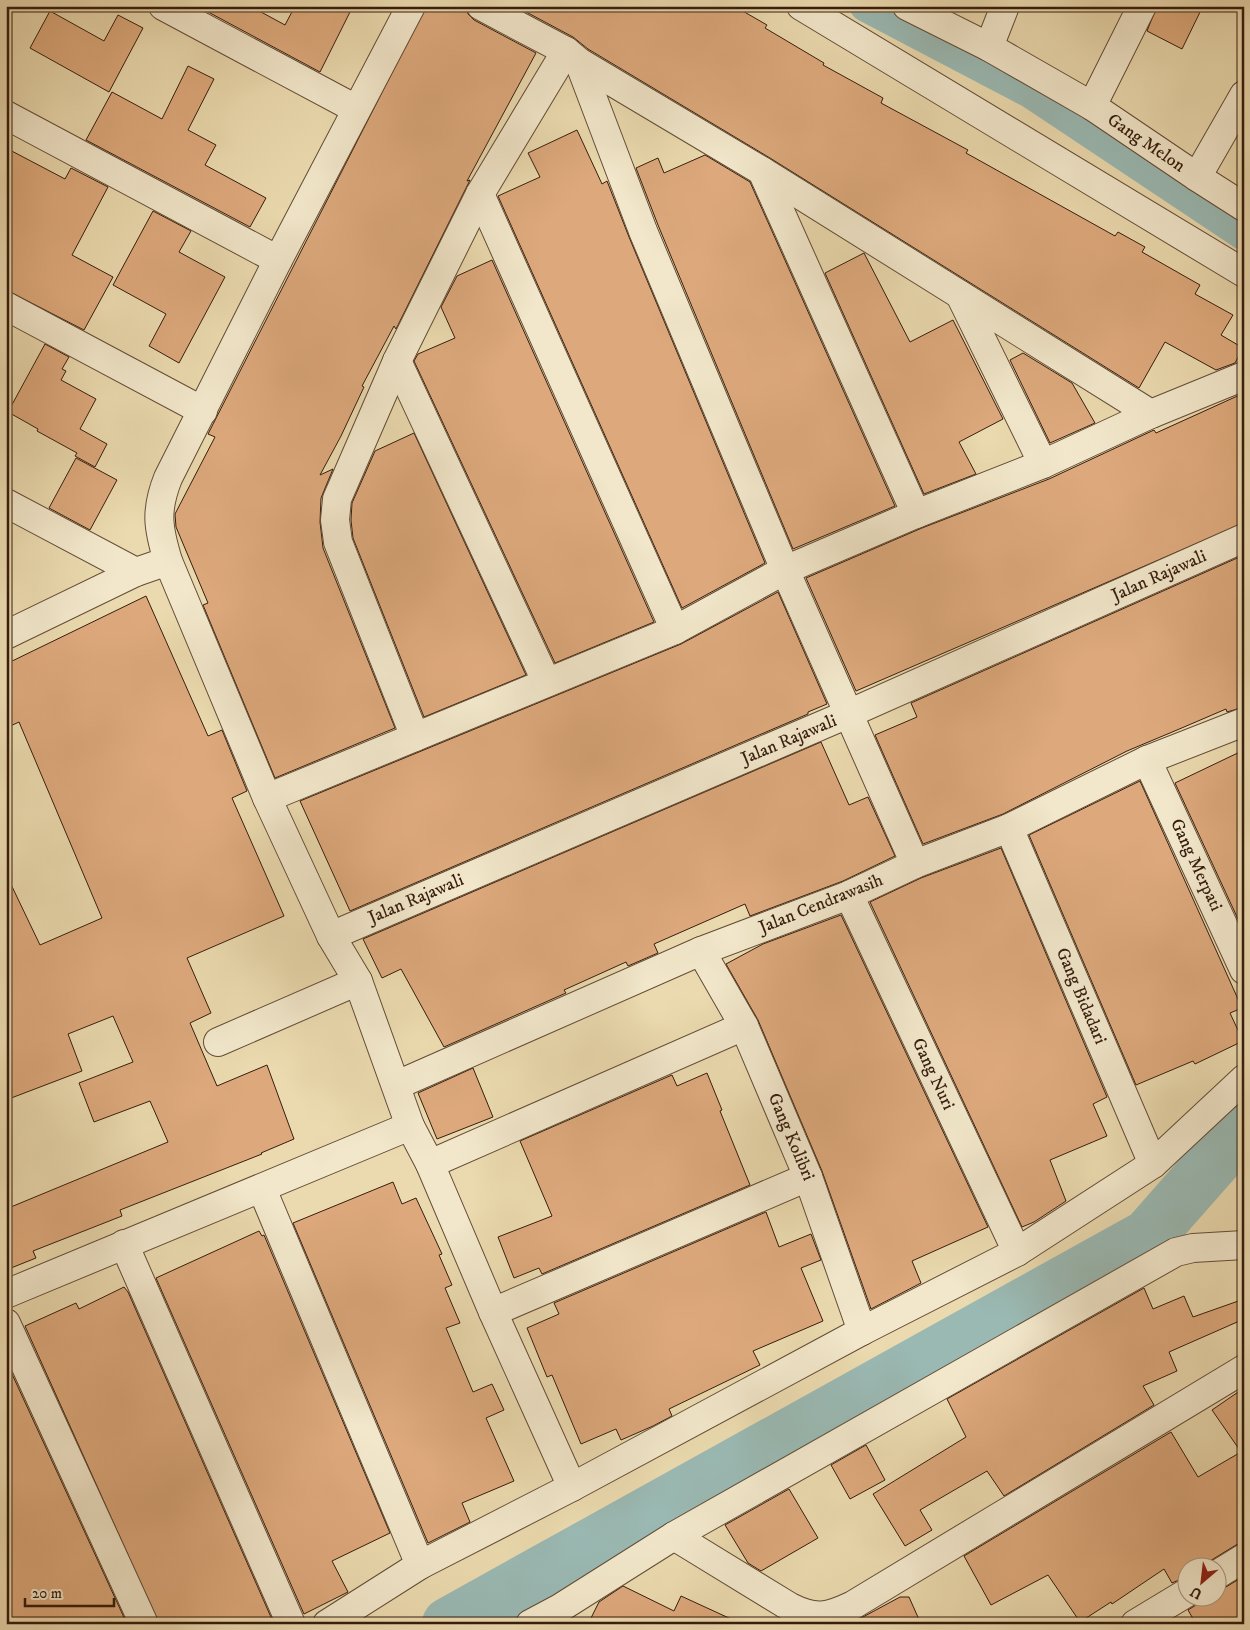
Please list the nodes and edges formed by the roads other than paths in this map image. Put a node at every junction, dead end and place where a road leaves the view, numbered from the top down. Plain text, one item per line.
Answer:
1 (163, 6) edge
2 (411, 6) edge
3 (481, 6) edge
4 (801, 6) edge
5 (907, 6) edge
6 (1005, 6) edge
7 (1142, 6) edge
8 (989, 47) junction
9 (572, 57) junction
10 (1244, 95) edge
11 (1092, 106) junction
12 (356, 109) junction
13 (6, 115) edge
14 (762, 171) junction
15 (1197, 176) junction
16 (480, 194) junction
17 (1244, 207) edge
18 (278, 260) junction
19 (1244, 273) edge
20 (960, 295) junction
21 (6, 306) edge
22 (397, 361) junction
23 (1244, 376) edge
24 (203, 411) junction
25 (1150, 414) junction
26 (1043, 464) junction
27 (6, 503) edge
28 (916, 514) junction
29 (1244, 538) edge
30 (168, 561) junction
31 (786, 570) junction
32 (136, 572) junction
33 (675, 630) junction
34 (6, 635) edge
35 (546, 681) junction
36 (848, 714) junction
37 (1244, 722) edge
38 (415, 737) junction
39 (1148, 760) junction
40 (266, 798) junction
41 (1009, 828) junction
42 (915, 864) junction
43 (849, 895) junction
44 (331, 936) junction
45 (701, 951) junction
46 (1244, 970) edge
47 (358, 981) junction
48 (744, 1026) junction
49 (218, 1042) dead end
50 (1244, 1079) edge
51 (396, 1085) junction
52 (410, 1126) junction
53 (430, 1164) junction
54 (1153, 1164) junction
55 (808, 1177) junction
56 (262, 1189) junction
57 (124, 1244) junction
58 (1244, 1245) edge
59 (1017, 1252) junction
60 (6, 1294) edge
61 (493, 1312) junction
62 (6, 1323) edge
63 (862, 1331) junction
64 (1244, 1369) edge
65 (572, 1488) junction
66 (674, 1536) junction
67 (1244, 1558) edge
68 (420, 1566) junction
69 (1228, 1568) edge
70 (1178, 1598) edge
71 (561, 1616) edge
72 (144, 1624) edge
73 (291, 1624) edge
74 (328, 1624) edge
75 (530, 1624) edge
76 (1135, 1624) edge

1 - 12 street
2 - 12 street
3 - 9 street
4 - 19 street
5 - 8 street, Gang Melon
6 - 8 street
7 - 11 street
8 - 11 street, Gang Melon
9 - 14 street
9 - 16 street
9 - 31 street
10 - 15 street, Gang Melon
11 - 15 street, Gang Melon
12 - 18 street
13 - 18 street
14 - 20 street
14 - 28 street
15 - 17 street
16 - 22 street
16 - 33 street
18 - 24 street
20 - 25 street
20 - 26 street
21 - 24 street
22 - 35 street
22 - 38 street
23 - 25 street
24 - 30 street
25 - 26 street
26 - 28 street
27 - 32 street
28 - 31 street
29 - 36 street, Jalan Rajawali
30 - 32 street
30 - 40 street
31 - 33 street
31 - 36 street
32 - 34 street
33 - 35 street
35 - 38 street
36 - 42 street
36 - 44 street, Jalan Rajawali
37 - 39 street, Jalan Cendrawasih
38 - 40 street
39 - 41 street, Jalan Cendrawasih
39 - 46 street, Gang Merpati
40 - 44 street
41 - 42 street, Jalan Cendrawasih
41 - 54 street, Gang Bidadari
42 - 43 street, Jalan Cendrawasih
43 - 45 street, Jalan Cendrawasih
43 - 59 street, Gang Nuri
44 - 47 street
45 - 48 street, Gang Kolibri
45 - 51 street, Jalan Cendrawasih
47 - 49 street
47 - 51 street
48 - 53 street
48 - 55 street, Gang Kolibri
50 - 54 street
51 - 52 street
52 - 53 street
52 - 56 street
53 - 61 street
54 - 59 street
55 - 61 street
55 - 63 street, Gang Kolibri
56 - 57 street
56 - 68 street
57 - 60 street
57 - 73 street
58 - 66 street
59 - 63 street
61 - 65 street
62 - 72 street
63 - 65 street
64 - 66 street
65 - 68 street
66 - 71 street
67 - 69 street
68 - 74 street
70 - 76 street
71 - 75 street

